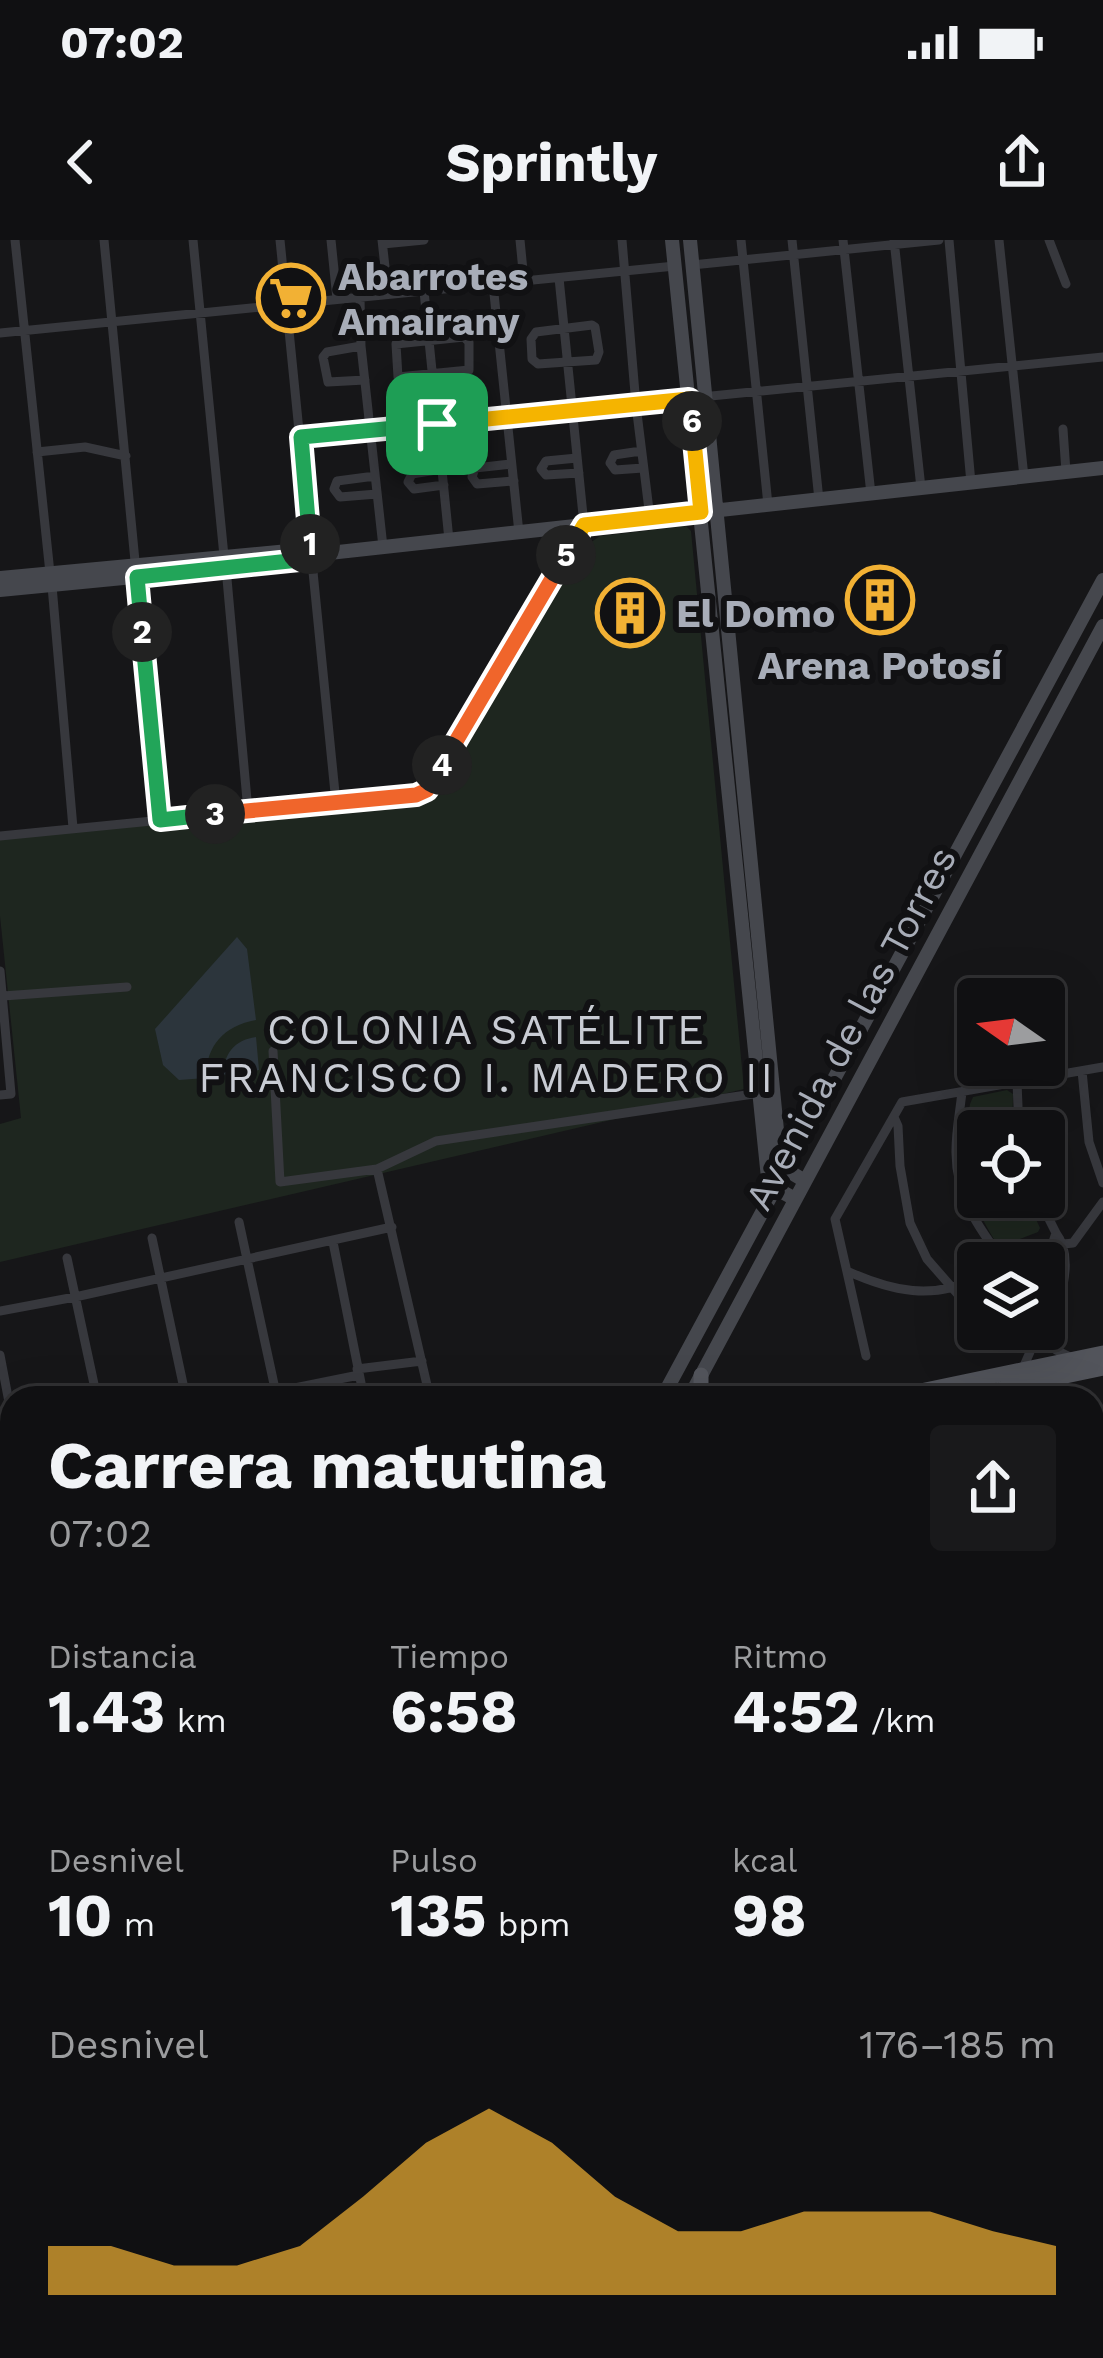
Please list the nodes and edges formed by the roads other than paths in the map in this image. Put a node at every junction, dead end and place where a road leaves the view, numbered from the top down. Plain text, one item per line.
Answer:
1 (15, 240) edge
2 (104, 240) edge
3 (193, 240) edge
4 (280, 240) edge
5 (331, 240) edge
6 (424, 240) edge
7 (520, 240) edge
8 (622, 240) edge
9 (672, 240) edge
10 (690, 240) edge
11 (741, 240) edge
12 (792, 240) edge
13 (939, 240) edge
14 (949, 240) edge
15 (999, 240) edge
16 (1049, 240) edge
17 (382, 242) edge
18 (894, 243) edge
19 (843, 245) edge
20 (794, 256) junction
21 (743, 260) junction
22 (692, 265) junction
23 (675, 266) junction
24 (625, 271) junction
25 (559, 278) junction
26 (524, 281) junction
27 (493, 284) junction
28 (1066, 284) dead end
29 (424, 291) junction
30 (388, 294) junction
31 (360, 297) junction
32 (337, 299) junction
33 (286, 304) junction
34 (201, 313) junction
35 (113, 322) junction
36 (565, 328) junction
37 (25, 330) junction
38 (0, 333) edge
39 (428, 340) junction
40 (361, 346) junction
41 (1103, 357) edge
42 (568, 363) junction
43 (1012, 366) junction
44 (961, 372) junction
45 (432, 374) junction
46 (909, 377) junction
47 (364, 380) junction
48 (859, 382) junction
49 (807, 387) junction
50 (756, 393) junction
51 (697, 399) junction
52 (636, 405) junction
53 (574, 410) junction
54 (506, 418) junction
55 (437, 424) junction
56 (1063, 429) dead end
57 (371, 431) junction
58 (301, 437) junction
59 (37, 452) junction
60 (641, 452) junction
61 (125, 456) junction
62 (578, 458) junction
63 (511, 464) junction
64 (643, 468) junction
65 (1103, 468) edge
66 (442, 469) junction
67 (579, 472) junction
68 (1066, 472) junction
69 (375, 476) junction
70 (1024, 477) junction
71 (514, 481) junction
72 (971, 482) junction
73 (444, 485) junction
74 (921, 488) junction
75 (377, 494) junction
76 (871, 494) junction
77 (819, 500) junction
78 (768, 505) junction
79 (708, 512) junction
80 (650, 518) junction
81 (584, 525) junction
82 (519, 532) junction
83 (449, 540) junction
84 (383, 548) junction
85 (311, 555) junction
86 (225, 562) junction
87 (136, 571) junction
88 (0, 578) edge
89 (51, 580) junction
90 (1103, 580) edge
91 (0, 590) edge
92 (1103, 626) edge
93 (335, 803) junction
94 (248, 811) junction
95 (160, 820) junction
96 (73, 828) junction
97 (0, 836) edge
98 (0, 971) edge
99 (127, 987) dead end
100 (3, 996) edge
101 (273, 1051) dead end
102 (1103, 1067) edge
103 (1082, 1071) junction
104 (1065, 1074) edge
105 (831, 1083) junction
106 (995, 1086) edge
107 (962, 1092) junction
108 (766, 1093) junction
109 (6, 1094) edge
110 (851, 1095) junction
111 (893, 1117) junction
112 (377, 1169) junction
113 (785, 1169) junction
114 (805, 1181) junction
115 (1103, 1183) edge
116 (775, 1188) junction
117 (795, 1199) junction
118 (1103, 1202) edge
119 (1048, 1218) edge
120 (239, 1222) dead end
121 (392, 1227) junction
122 (152, 1238) dead end
123 (1058, 1240) junction
124 (333, 1242) junction
125 (988, 1242) edge
126 (1050, 1242) edge
127 (67, 1258) dead end
128 (247, 1258) junction
129 (847, 1271) junction
130 (160, 1277) junction
131 (957, 1286) edge
132 (954, 1288) junction
133 (957, 1292) edge
134 (75, 1298) junction
135 (0, 1311) edge
136 (696, 1334) junction
137 (716, 1347) junction
138 (1032, 1350) edge
139 (1056, 1350) edge
140 (1103, 1353) edge
141 (0, 1355) edge
142 (866, 1356) dead end
143 (1075, 1359) junction
144 (422, 1361) junction
145 (1103, 1368) edge
146 (1022, 1370) junction
147 (358, 1372) junction
148 (701, 1375) junction
149 (6, 1386) edge
150 (94, 1386) edge
151 (183, 1386) edge
152 (275, 1386) edge
153 (309, 1386) edge
154 (361, 1386) edge
155 (427, 1386) edge
156 (668, 1386) edge
157 (695, 1386) edge
158 (701, 1386) edge
159 (945, 1386) edge
160 (1017, 1386) edge

1 - 37 street
2 - 35 street
3 - 34 street
4 - 33 street
5 - 32 street
6 - 17 street
7 - 26 street
8 - 24 street
9 - 23 main road
10 - 22 main road
11 - 21 street
12 - 20 street
13 - 18 street
14 - 44 street
15 - 43 street
16 - 28 street
17 - 30 street
18 - 19 street
18 - 46 street
19 - 20 street
19 - 48 street
20 - 21 street
20 - 49 street
21 - 22 street
21 - 50 street
22 - 23 street
22 - 51 main road
23 - 24 street
23 - 51 main road
24 - 25 street
24 - 52 street
25 - 26 street
25 - 36 street
26 - 27 street
27 - 29 street
27 - 54 street
29 - 30 street
29 - 39 street
30 - 31 street
31 - 32 street
31 - 40 street
32 - 33 street
33 - 34 street
33 - 58 street
34 - 35 street
34 - 86 street
35 - 37 street
35 - 61 street
36 - 42 street
36 - 42 street
36 - 42 street
37 - 38 street
37 - 59 street
39 - 45 street
39 - 45 street
39 - 45 street
40 - 47 street
40 - 47 street
41 - 43 street
42 - 53 street
43 - 44 street
43 - 70 street
44 - 46 street
44 - 72 street
45 - 55 street
46 - 48 street
46 - 74 street
47 - 57 street
48 - 49 street
48 - 76 street
49 - 50 street
49 - 77 street
50 - 51 street
50 - 78 street
51 - 52 street
51 - 79 main road
52 - 53 street
52 - 60 street
53 - 54 street
53 - 62 street
54 - 55 street
54 - 63 street
55 - 57 street
55 - 66 street
56 - 68 street
57 - 58 street
57 - 69 street
58 - 85 street
59 - 61 street
59 - 89 street
60 - 64 street
60 - 64 street
61 - 87 street
62 - 67 street
62 - 67 street
63 - 71 street
63 - 71 street
64 - 80 street
65 - 68 main road
66 - 73 street
66 - 73 street
67 - 81 street
68 - 70 main road
69 - 75 street
69 - 75 street
70 - 72 main road
71 - 82 street
72 - 74 main road
73 - 83 street
74 - 76 main road
75 - 84 street
76 - 77 main road
77 - 78 main road
78 - 79 main road
79 - 80 main road
79 - 108 main road
80 - 81 main road
81 - 82 main road
81 - 93 street
82 - 83 main road
83 - 84 main road
84 - 85 main road
85 - 86 main road
85 - 93 street
86 - 87 main road
86 - 94 street
87 - 89 main road
87 - 95 street
88 - 89 main road
89 - 91 main road
89 - 96 street
90 - 105 main road, Avenida de las Torres
92 - 110 main road, Avenida de las Torres
93 - 94 street
94 - 95 street
95 - 96 street
96 - 97 street
98 - 100 street
99 - 100 street
100 - 109 street
101 - 112 street
102 - 103 street
103 - 104 street
103 - 115 street
105 - 110 main road
105 - 113 main road, Avenida de las Torres
106 - 107 street
107 - 111 street
107 - 125 street
108 - 112 street
108 - 113 main road
108 - 116 main road
110 - 114 main road, Avenida de las Torres
111 - 129 street
111 - 132 street
112 - 121 street
113 - 114 main road
113 - 116 main road, Avenida de las Torres
114 - 117 main road, Avenida de las Torres
116 - 117 main road
116 - 136 main road, Avenida de las Torres
117 - 137 main road, Avenida de las Torres
118 - 123 street
119 - 123 street
120 - 128 street
121 - 124 street
121 - 144 street
122 - 130 street
123 - 126 street
124 - 128 street
124 - 147 street
127 - 134 street
128 - 130 street
128 - 152 street
129 - 132 street
129 - 142 street
130 - 134 street
130 - 151 street
131 - 132 street
132 - 133 street
134 - 135 street
134 - 150 street
136 - 137 main road
136 - 156 main road, Avenida de las Torres
137 - 148 main road, Avenida de las Torres
138 - 146 street
139 - 143 street
140 - 143 main road
141 - 149 street
143 - 146 main road
144 - 147 street
144 - 155 street
145 - 160 main road
146 - 159 main road
147 - 153 street
147 - 154 street
148 - 157 main road, Avenida de las Torres
148 - 158 main road

